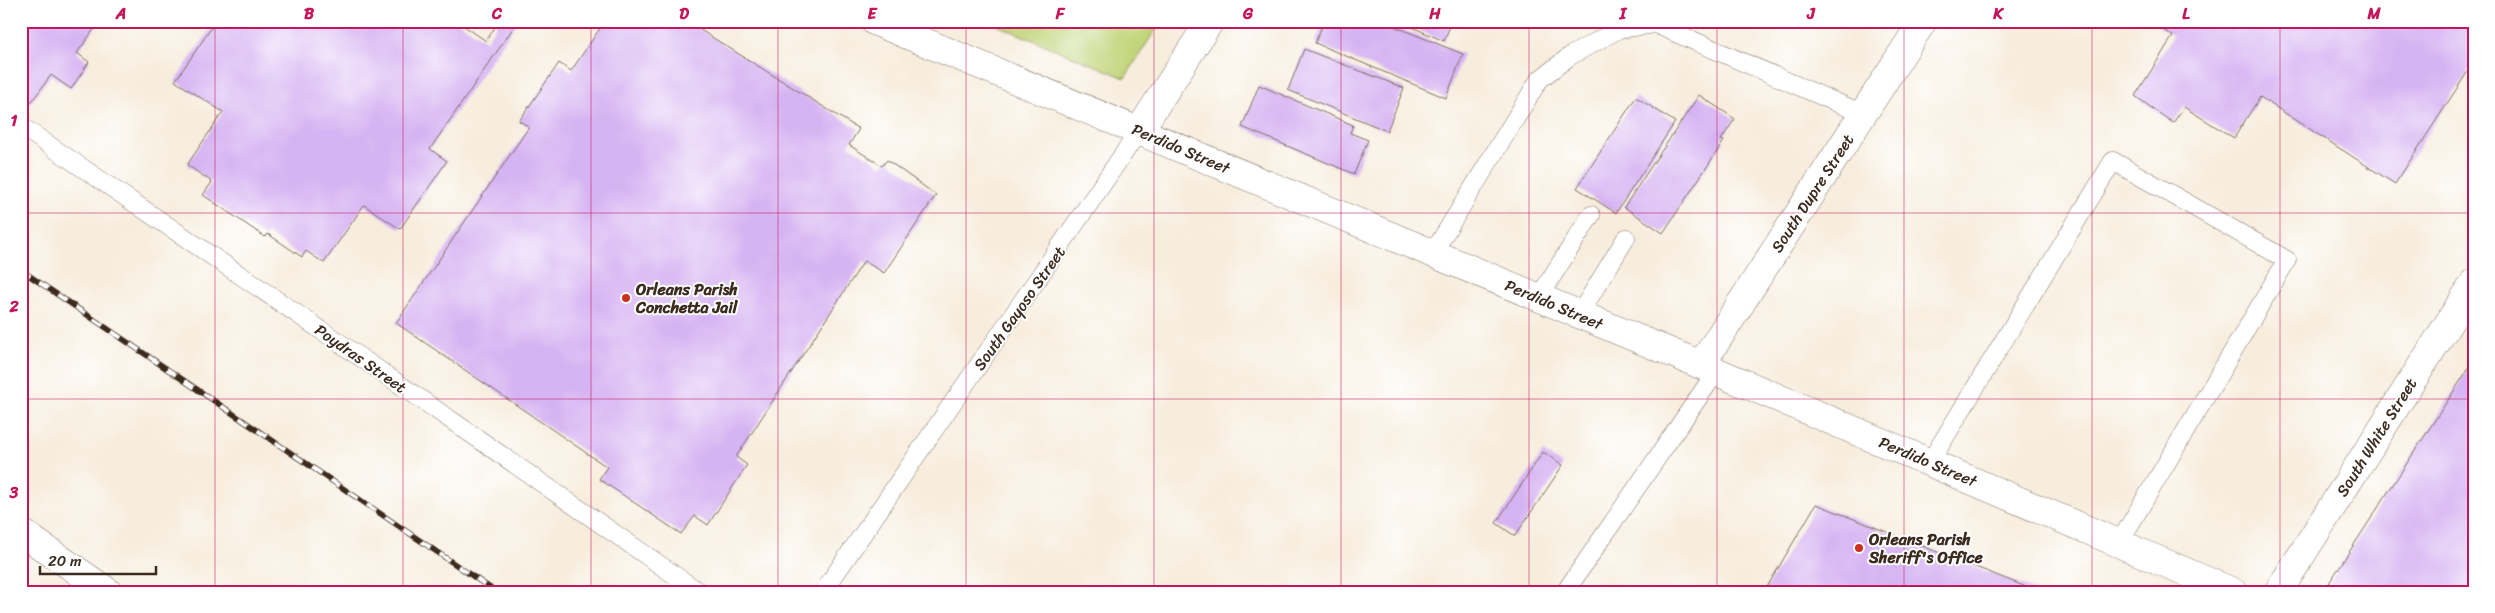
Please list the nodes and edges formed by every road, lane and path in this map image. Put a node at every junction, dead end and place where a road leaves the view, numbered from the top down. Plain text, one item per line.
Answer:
1 (874, 21) edge
2 (1210, 21) edge
3 (1922, 21) edge
4 (1863, 114) junction
5 (21, 126) edge
6 (1140, 131) junction
7 (1591, 216) dead end
8 (1626, 238) dead end
9 (1433, 253) junction
10 (2474, 283) edge
11 (1539, 297) junction
12 (1579, 315) junction
13 (1709, 369) junction
14 (1930, 462) junction
15 (21, 532) edge
16 (2119, 543) junction
17 (108, 592) edge
18 (699, 592) edge
19 (823, 592) edge
20 (1565, 592) edge
21 (2233, 592) edge
22 (2278, 592) edge

1 - 6 main road, Perdido Street
2 - 6 main road, South Gayoso Street
3 - 4 main road, South Dupre Street
4 - 9 lane
4 - 13 main road, South Dupre Street
5 - 18 lane, Poydras Street
6 - 9 main road, Perdido Street
6 - 19 lane, South Gayoso Street
7 - 11 lane
8 - 12 lane
9 - 11 main road, Perdido Street
10 - 22 main road, South White Street
11 - 12 main road, Perdido Street
12 - 13 main road, Perdido Street
13 - 14 main road, Perdido Street
13 - 20 lane
14 - 16 main road, Perdido Street
14 - 16 lane
15 - 17 main road
16 - 21 main road, Perdido Street

